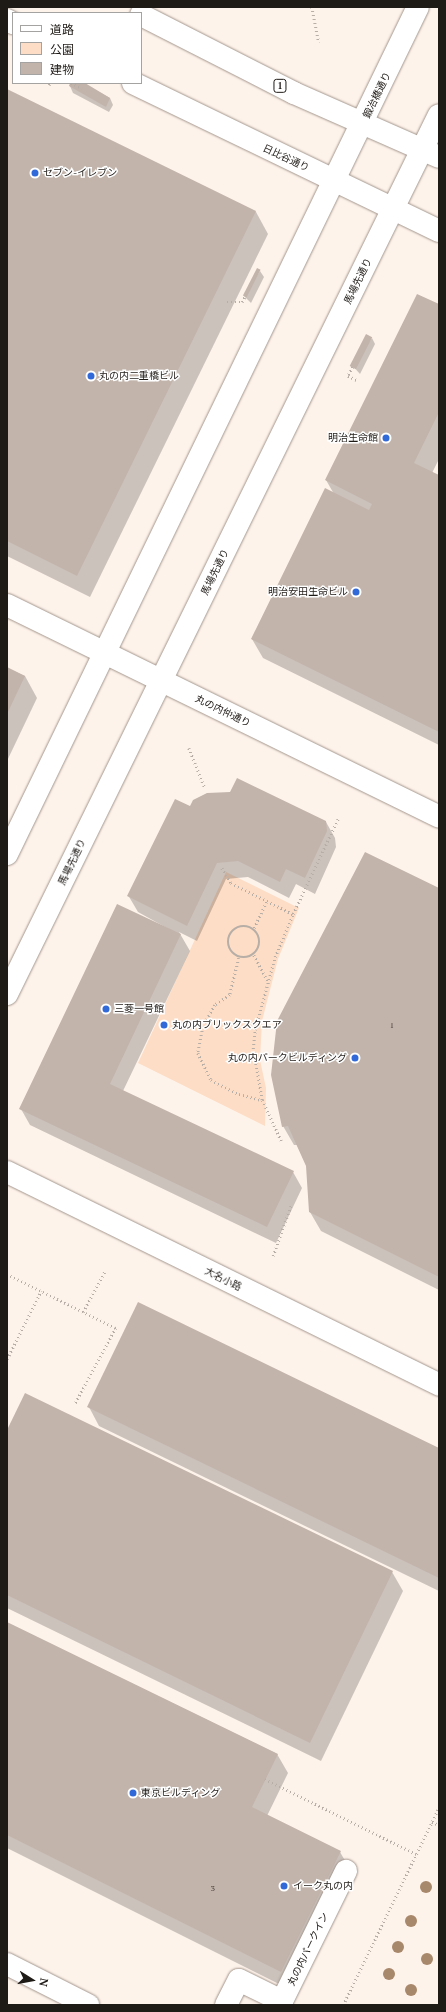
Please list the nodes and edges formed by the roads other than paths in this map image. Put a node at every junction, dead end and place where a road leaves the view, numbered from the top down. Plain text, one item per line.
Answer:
1 (125, 7) edge
2 (418, 7) edge
3 (135, 12) edge
4 (142, 16) edge
5 (136, 84) edge
6 (439, 115) edge
7 (363, 123) junction
8 (431, 153) edge
9 (334, 181) junction
10 (393, 209) junction
11 (439, 231) edge
12 (7, 605) edge
13 (105, 653) junction
14 (161, 681) junction
15 (439, 817) edge
16 (7, 854) edge
17 (7, 994) edge
18 (7, 1172) edge
19 (439, 1385) edge
20 (346, 1871) dead end
21 (7, 1964) edge
22 (88, 2005) edge
23 (226, 2005) edge

1 - 3 main road
2 - 7 main road, 鍛冶橋通り
4 - 7 main road, 1
5 - 9 main road, 日比谷通り
6 - 8 main road
7 - 8 main road, 1
7 - 9 main road, 鍛冶橋通り
8 - 10 main road, 馬場先通り
9 - 10 main road, 日比谷通り
9 - 13 main road
10 - 11 main road, 日比谷通り
10 - 14 main road, 馬場先通り
12 - 13 main road, 丸の内仲通り
13 - 14 main road, 丸の内仲通り
13 - 16 main road
14 - 15 main road, 丸の内仲通り
14 - 17 main road, 馬場先通り
18 - 19 main road, 大名小路
20 - 23 main road, 丸の内パークイン
21 - 22 main road

